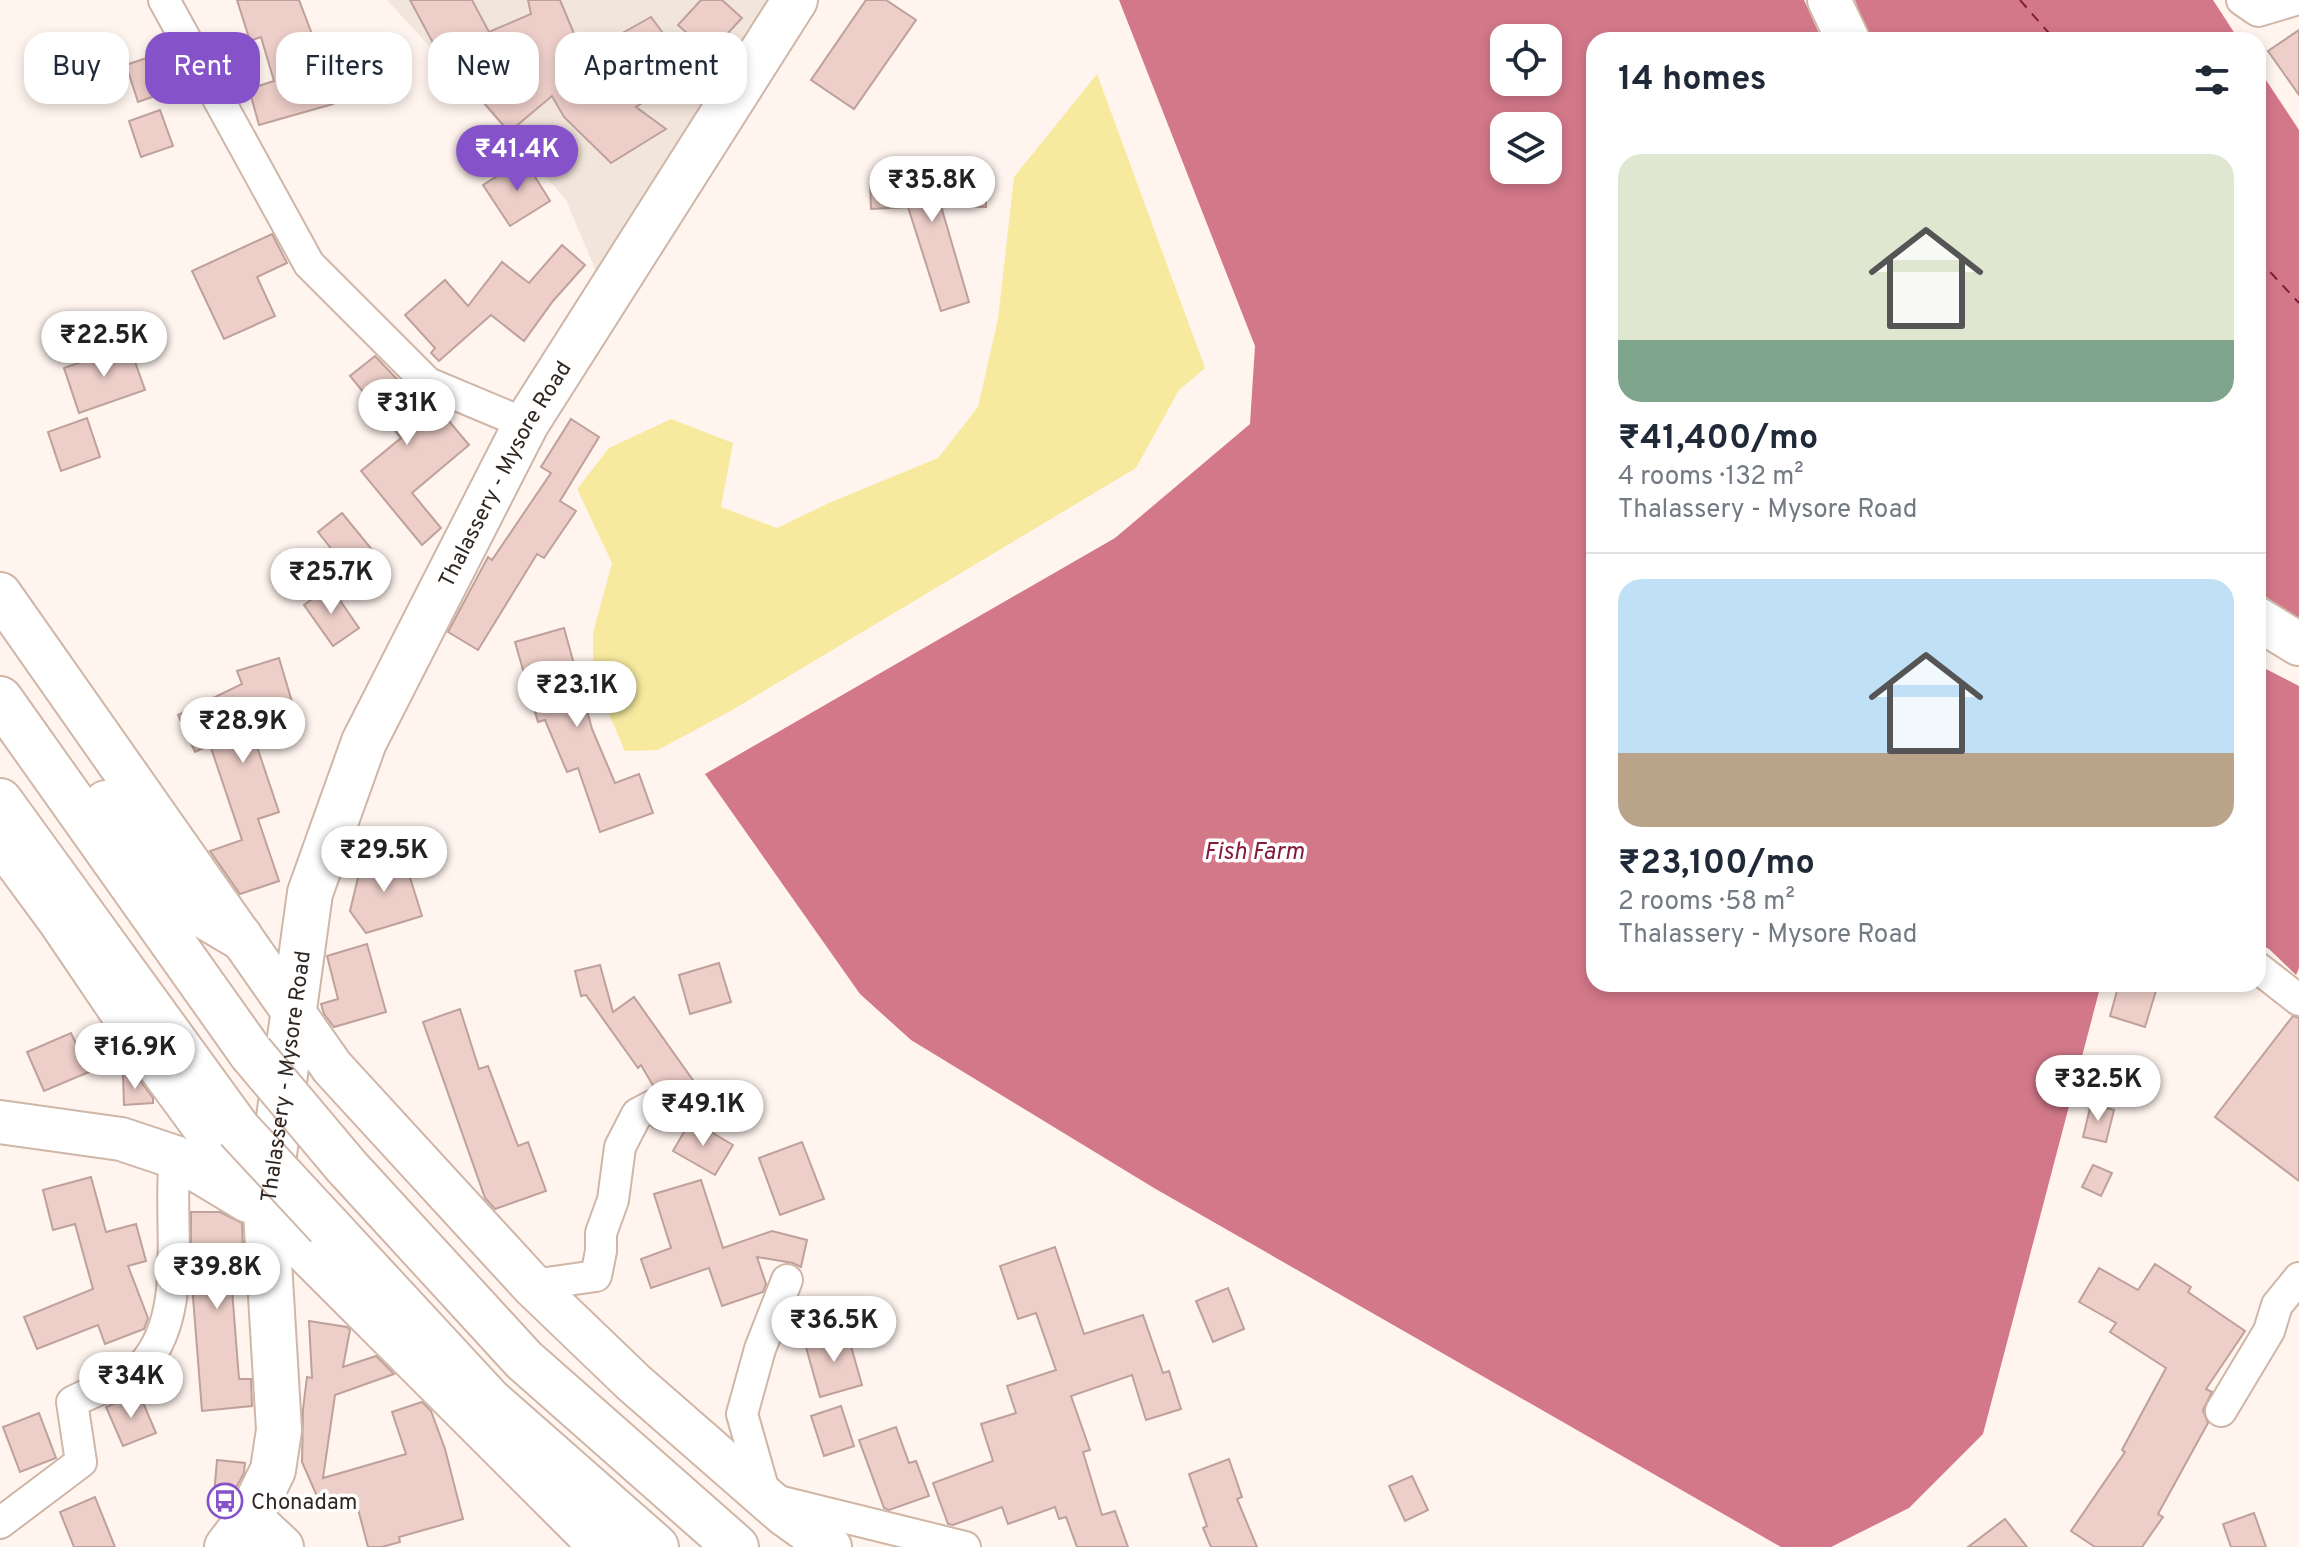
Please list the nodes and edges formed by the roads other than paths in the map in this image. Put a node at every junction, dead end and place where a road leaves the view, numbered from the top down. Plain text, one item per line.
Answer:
1 (164, 0) edge
2 (795, 0) edge
3 (1829, 0) edge
4 (2242, 0) edge
5 (2295, 0) edge
6 (1844, 32) edge
7 (526, 424) junction
8 (0, 594) edge
9 (2266, 624) edge
10 (2299, 644) edge
11 (0, 699) edge
12 (42, 759) junction
13 (0, 801) edge
14 (0, 840) edge
15 (70, 898) junction
16 (240, 937) junction
17 (2266, 974) edge
18 (2299, 1000) edge
19 (293, 1011) junction
20 (145, 1047) junction
21 (662, 1114) dead end
22 (0, 1122) edge
23 (175, 1157) junction
24 (266, 1212) junction
25 (2299, 1278) edge
26 (787, 1280) dead end
27 (532, 1285) junction
28 (2221, 1411) dead end
29 (766, 1498) junction
30 (0, 1523) edge
31 (238, 1532) edge
32 (282, 1547) edge
33 (601, 1547) edge
34 (656, 1547) edge
35 (736, 1547) edge
36 (830, 1547) edge
37 (965, 1547) edge

1 - 7 street
2 - 7 main road, Thalassery - Mysore Road
3 - 6 street
4 - 5 street
7 - 19 main road, Thalassery - Mysore Road
8 - 16 street
9 - 10 street
11 - 12 main road
12 - 16 main road
12 - 35 main road, bridge
13 - 15 main road
14 - 20 street
15 - 20 main road
15 - 34 main road, bridge
16 - 19 street
17 - 18 street
19 - 24 main road, Thalassery - Mysore Road
19 - 27 street
20 - 24 street
21 - 27 street
22 - 23 street
23 - 24 street
23 - 30 street
24 - 31 main road, Thalassery - Mysore Road
24 - 33 street
25 - 28 street
26 - 29 street
27 - 29 street
29 - 36 street
29 - 37 street
31 - 32 street

